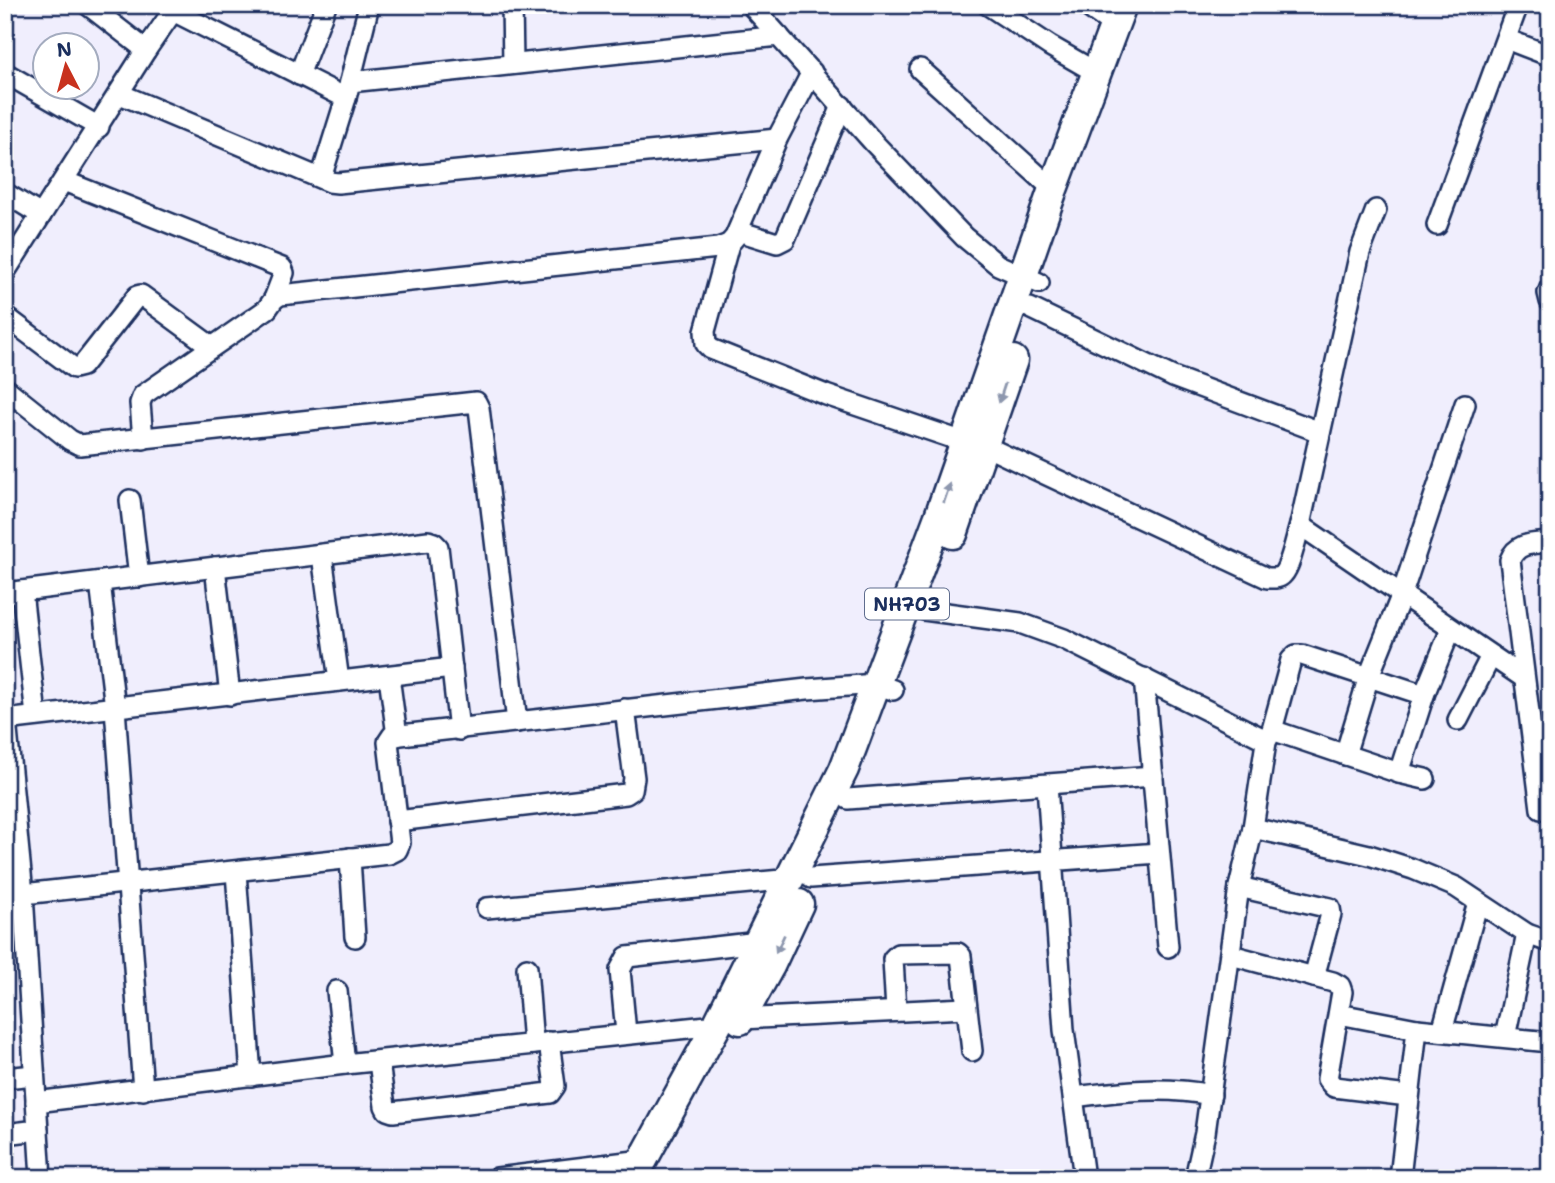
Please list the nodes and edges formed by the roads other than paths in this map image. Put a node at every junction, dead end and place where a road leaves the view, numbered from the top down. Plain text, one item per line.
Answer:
1 (88, 5) edge
2 (326, 5) edge
3 (369, 5) edge
4 (512, 5) edge
5 (751, 5) edge
6 (988, 5) edge
7 (1085, 5) edge
8 (1140, 5) edge
9 (1518, 5) edge
10 (175, 8) edge
11 (1119, 15) edge
12 (779, 36) junction
13 (1506, 39) junction
14 (146, 50) junction
15 (1550, 56) edge
16 (513, 64) junction
17 (920, 69) dead end
18 (812, 72) junction
19 (5, 73) edge
20 (1097, 73) junction
21 (299, 75) junction
22 (348, 90) junction
23 (120, 94) junction
24 (842, 106) junction
25 (99, 127) junction
26 (778, 139) junction
27 (321, 178) junction
28 (64, 181) junction
29 (1053, 189) junction
30 (5, 193) edge
31 (1376, 210) dead end
32 (41, 215) junction
33 (1437, 225) dead end
34 (733, 237) junction
35 (5, 272) edge
36 (1550, 288) edge
37 (1030, 289) junction
38 (274, 299) junction
39 (1550, 301) edge
40 (5, 316) edge
41 (212, 347) junction
42 (5, 388) edge
43 (1465, 404) dead end
44 (1320, 432) junction
45 (143, 439) junction
46 (975, 444) junction
47 (130, 500) dead end
48 (1300, 525) junction
49 (1550, 542) edge
50 (322, 555) junction
51 (215, 567) junction
52 (139, 577) junction
53 (100, 582) junction
54 (14, 592) edge
55 (1402, 594) junction
56 (924, 610) junction
57 (1451, 629) junction
58 (1491, 656) junction
59 (452, 668) junction
60 (389, 676) junction
61 (1369, 676) junction
62 (1144, 678) junction
63 (1524, 678) junction
64 (339, 681) junction
65 (884, 687) junction
66 (230, 695) junction
67 (1424, 695) junction
68 (115, 708) junction
69 (625, 709) junction
70 (36, 716) junction
71 (5, 720) edge
72 (1458, 720) dead end
73 (517, 722) junction
74 (459, 730) junction
75 (397, 736) junction
76 (1269, 736) junction
77 (1345, 755) junction
78 (1399, 773) junction
79 (1153, 776) junction
80 (1425, 779) dead end
81 (1047, 785) junction
82 (848, 799) junction
83 (1541, 809) dead end
84 (397, 821) junction
85 (1253, 828) junction
86 (1159, 853) junction
87 (350, 858) junction
88 (1051, 862) junction
89 (236, 872) junction
90 (802, 878) junction
91 (128, 883) junction
92 (1239, 887) junction
93 (14, 895) edge
94 (1478, 902) junction
95 (487, 908) dead end
96 (1527, 934) junction
97 (355, 937) dead end
98 (759, 942) junction
99 (1550, 942) edge
100 (1168, 947) dead end
101 (1231, 955) junction
102 (527, 968) dead end
103 (1314, 977) junction
104 (337, 991) dead end
105 (966, 1008) junction
106 (895, 1011) junction
107 (1339, 1014) junction
108 (729, 1022) junction
109 (1417, 1029) junction
110 (1442, 1031) junction
111 (626, 1033) junction
112 (1505, 1037) junction
113 (1550, 1042) edge
114 (541, 1043) junction
115 (972, 1051) dead end
116 (379, 1062) junction
117 (345, 1064) junction
118 (34, 1075) junction
119 (251, 1076) junction
120 (5, 1078) edge
121 (143, 1090) junction
122 (1211, 1095) junction
123 (1408, 1096) junction
124 (1074, 1097) junction
125 (36, 1102) junction
126 (38, 1130) junction
127 (5, 1134) edge
128 (643, 1172) edge
129 (41, 1178) edge
130 (497, 1178) edge
131 (1084, 1178) edge
132 (1195, 1178) edge
133 (1399, 1178) edge

1 - 14 street
2 - 21 street
3 - 22 street
4 - 16 street
5 - 12 street
6 - 20 street
7 - 11 street
8 - 37 highway, NH703
9 - 13 street
10 - 14 street
10 - 21 street
11 - 20 highway, NH703
12 - 16 street
12 - 18 street
13 - 15 street
13 - 33 street
14 - 23 street
16 - 22 street
17 - 29 street
18 - 24 street
18 - 26 street
19 - 25 street
20 - 29 highway, NH703
21 - 22 street
22 - 27 street
23 - 25 street
23 - 27 street
24 - 34 street
24 - 37 street
25 - 28 street
26 - 27 street
26 - 34 street
28 - 32 street
28 - 38 street
29 - 37 highway, NH703
30 - 32 street
31 - 44 street
32 - 35 street
34 - 38 street
34 - 46 street
36 - 39 street
37 - 44 street
37 - 46 highway, NH703
38 - 41 street
40 - 41 street
41 - 45 street
42 - 45 street
43 - 55 street
44 - 48 street
45 - 73 street
46 - 48 street
46 - 56 highway, NH703
65 -> 46 highway, NH703
47 - 52 street
48 - 55 street
49 - 63 street
50 - 51 street
50 - 59 street
50 - 64 street
51 - 52 street
51 - 66 street
52 - 53 street
53 - 54 street
53 - 68 street
54 - 70 street
55 - 57 street
55 - 61 street
56 - 62 street
56 - 65 highway, NH703
57 - 58 street
57 - 67 street
58 - 63 street
58 - 72 street
59 - 60 street
59 - 74 street
60 - 64 street
60 - 75 street
61 - 67 street
61 - 76 street
61 - 77 street
62 - 76 street
62 - 79 street
63 - 83 street
64 - 66 street
65 - 69 street
65 - 82 highway, NH703
65 - 90 highway, NH703
66 - 68 street
67 - 78 street
68 - 70 street
68 - 91 street
69 - 73 street
69 - 84 street
70 - 71 street
71 - 93 street
73 - 74 street
74 - 75 street
75 - 84 street
76 - 77 street
76 - 85 street
77 - 78 street
78 - 80 street
79 - 81 street
79 - 86 street
81 - 82 street
81 - 88 street
82 - 90 highway, NH703
84 - 87 street
85 - 92 street
85 - 94 street
86 - 88 street
86 - 100 street
87 - 89 street
87 - 97 street
88 - 90 street
88 - 124 street
89 - 91 street
89 - 119 street
90 - 95 street
90 - 98 highway, NH703
90 -> 108 highway, NH703
91 - 93 street
91 - 121 street
92 - 101 street
92 - 103 street
93 - 118 street
94 - 96 street
94 - 110 street
96 - 99 street
96 - 112 street
98 - 108 highway, NH703
98 - 111 street
101 - 103 street
101 - 122 street
102 - 114 street
103 - 107 street
104 - 117 street
105 - 106 street
105 - 106 street
105 - 115 street
106 - 108 street
107 - 109 street
107 - 123 street
108 - 111 street
108 - 128 highway, NH703
109 - 110 street
109 - 123 street
110 - 112 street
111 - 114 street
112 - 113 street
114 - 116 street
114 - 116 street
116 - 117 street
117 - 119 street
118 - 120 street
118 - 125 street
119 - 121 street
121 - 125 street
122 - 124 street
122 - 132 street
123 - 133 street
124 - 131 street
125 - 126 street
126 - 127 street
126 - 129 street
128 - 130 street

